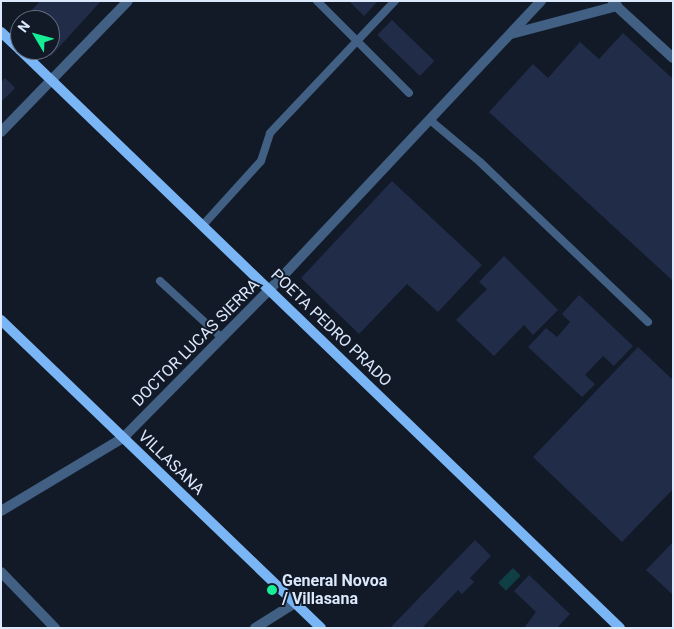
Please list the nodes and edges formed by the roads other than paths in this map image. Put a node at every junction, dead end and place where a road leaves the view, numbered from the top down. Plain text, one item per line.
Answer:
1 (128, 1) edge
2 (316, 1) edge
3 (395, 1) edge
4 (541, 1) edge
5 (614, 4) edge
6 (510, 34) junction
7 (357, 41) junction
8 (673, 58) edge
9 (30, 60) edge
10 (51, 80) junction
11 (409, 92) dead end
12 (430, 120) junction
13 (1, 132) edge
14 (203, 225) junction
15 (160, 281) dead end
16 (270, 289) junction
17 (1, 320) edge
18 (648, 322) dead end
19 (222, 338) junction
20 (123, 438) junction
21 (1, 510) edge
22 (1, 572) edge
23 (295, 603) junction
24 (55, 628) edge
25 (255, 628) edge
26 (321, 628) edge
27 (620, 628) edge

1 - 10 street
2 - 7 lane
3 - 7 lane
4 - 6 street, DOCTOR LUCAS SIERRA
5 - 6 street
5 - 8 street
6 - 12 street, DOCTOR LUCAS SIERRA
7 - 11 lane
7 - 14 lane
9 - 10 street, POETA PEDRO PRADO
10 - 13 street
10 - 14 street, POETA PEDRO PRADO
12 - 16 street, DOCTOR LUCAS SIERRA
12 - 18 lane
14 - 16 street, POETA PEDRO PRADO
15 - 19 lane
16 - 19 street, DOCTOR LUCAS SIERRA
16 - 27 street, POETA PEDRO PRADO
17 - 20 street, VILLASANA
19 - 20 street, DOCTOR LUCAS SIERRA
20 - 21 street, DOCTOR LUCAS SIERRA
20 - 23 street, VILLASANA
22 - 24 street
23 - 25 street
23 - 26 street, VILLASANA

